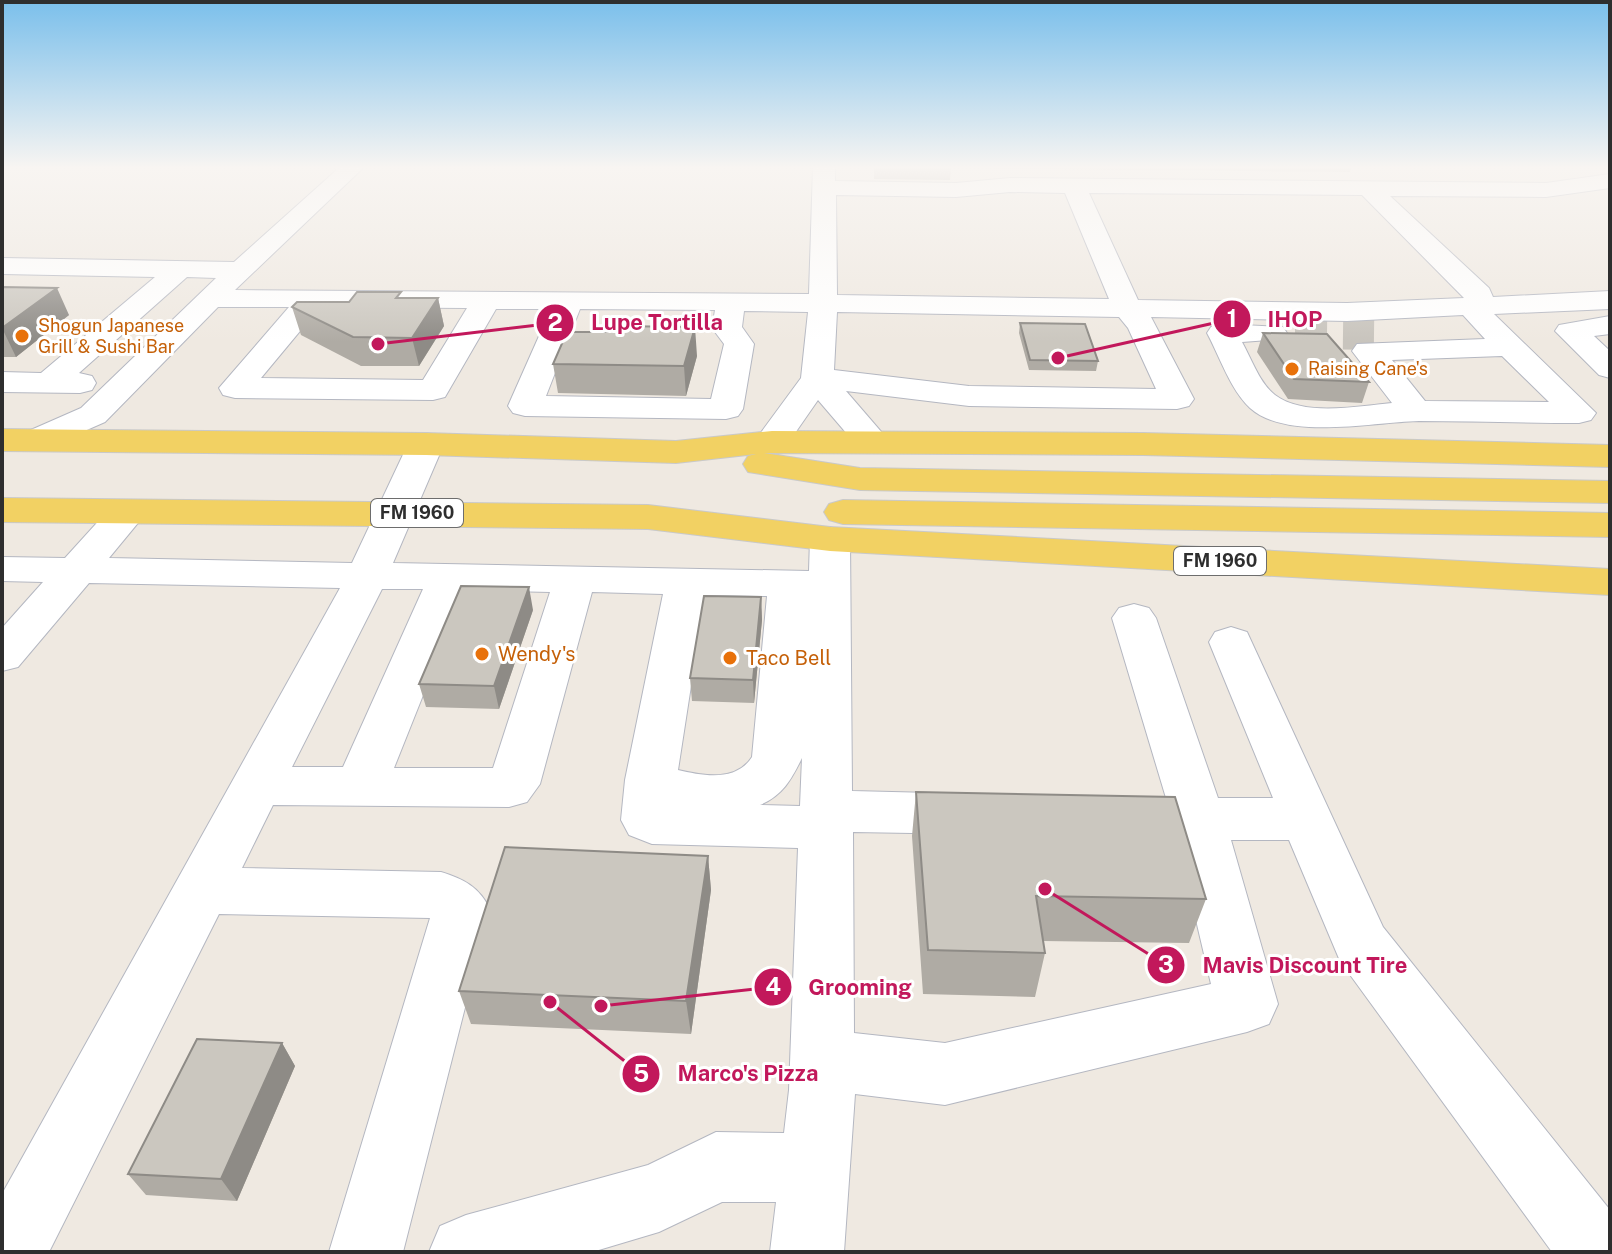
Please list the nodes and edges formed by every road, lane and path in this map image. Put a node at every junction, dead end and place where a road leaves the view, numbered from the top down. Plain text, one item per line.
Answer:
1 (290, 226) edge
2 (824, 226) edge
3 (1091, 226) edge
4 (1407, 226) edge
5 (2, 266) edge
6 (242, 270) junction
7 (169, 278) junction
8 (2, 285) edge
9 (210, 298) junction
10 (313, 298) junction
11 (487, 300) junction
12 (1610, 300) edge
13 (1541, 301) junction
14 (823, 303) junction
15 (1127, 308) junction
16 (564, 313) junction
17 (729, 315) junction
18 (1610, 325) edge
19 (1493, 326) junction
20 (1570, 331) junction
21 (1295, 333) tunnel mouth
22 (1374, 334) tunnel mouth
23 (1610, 368) edge
24 (817, 378) junction
25 (2, 382) edge
26 (49, 383) junction
27 (123, 384) junction
28 (1415, 411) junction
29 (96, 428) junction
30 (19, 440) edge
31 (772, 442) junction
32 (872, 442) junction
33 (426, 444) junction
34 (676, 452) junction
35 (1610, 456) edge
36 (1610, 492) edge
37 (2, 510) edge
38 (128, 512) junction
39 (395, 513) junction
40 (648, 517) junction
41 (1610, 525) edge
42 (2, 569) edge
43 (816, 569) junction
44 (78, 570) junction
45 (367, 576) junction
46 (449, 577) junction
47 (575, 580) junction
48 (686, 582) junction
49 (1610, 582) edge
50 (1134, 618) dead end
51 (1231, 642) dead end
52 (2, 656) edge
53 (255, 786) junction
54 (360, 788) junction
55 (648, 796) junction
56 (1013, 815) edge
57 (1121, 817) edge
58 (826, 819) junction
59 (1199, 819) junction
60 (1308, 819) junction
61 (200, 890) junction
62 (823, 1060) junction
63 (815, 1168) junction
64 (10, 1252) edge
65 (366, 1252) edge
66 (466, 1252) edge
67 (807, 1252) edge
68 (1597, 1252) edge

1 - 6 lane
2 - 14 lane
3 - 15 lane
4 - 19 lane
5 - 7 lane
6 - 7 lane
6 - 9 lane
7 - 8 lane
7 - 26 lane
9 - 10 lane
9 - 27 lane
10 - 11 lane
10 - 11 lane
11 - 16 lane
12 - 13 lane
13 - 19 lane
13 - 20 lane
14 - 15 lane
14 - 17 lane
14 - 24 lane
15 - 19 lane
15 - 24 lane
16 - 17 lane
16 - 17 lane
18 - 20 lane
19 - 22 lane
19 - 28 lane
19 - 28 lane
20 - 23 lane
21 - 28 lane
24 - 31 lane
24 - 32 lane
25 - 26 lane
26 - 27 lane
27 - 29 lane
29 - 30 main road
29 - 33 main road
31 - 32 main road
31 - 34 main road
32 - 35 main road
33 - 34 main road
33 - 39 lane
34 - 36 main road
37 - 38 main road, FM 1960 / FM 1960
38 - 39 main road, FM 1960 / FM 1960
38 - 44 lane
39 - 40 main road, FM 1960 / FM 1960
39 - 45 lane
40 - 41 main road
40 - 43 main road, FM 1960 / FM 1960
42 - 44 lane
43 - 48 lane
43 - 49 main road, FM 1960 / FM 1960
43 - 55 lane
43 - 58 lane
44 - 45 lane
44 - 52 lane
45 - 46 lane
45 - 53 lane
46 - 47 lane
46 - 54 lane
47 - 48 lane
47 - 54 lane
48 - 55 lane
50 - 59 lane
51 - 60 lane
53 - 54 lane
53 - 61 lane
55 - 58 lane
56 - 58 lane
57 - 59 lane
58 - 62 lane
59 - 60 lane
59 - 62 lane
60 - 68 lane
61 - 64 lane
61 - 65 lane
62 - 63 lane
63 - 66 lane
63 - 67 lane

